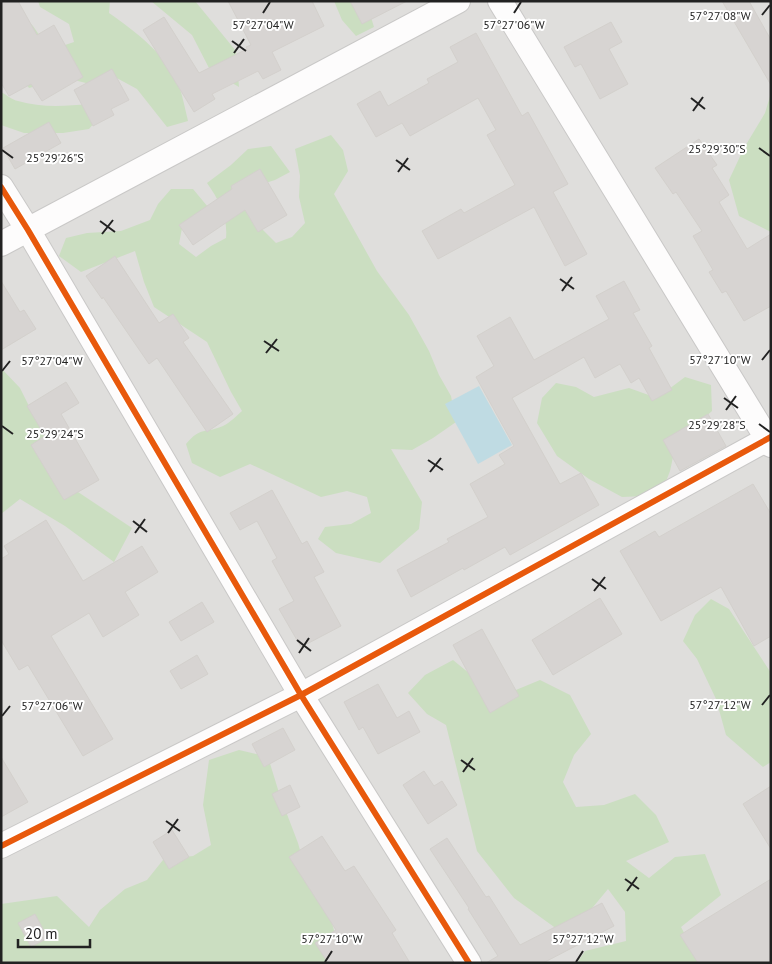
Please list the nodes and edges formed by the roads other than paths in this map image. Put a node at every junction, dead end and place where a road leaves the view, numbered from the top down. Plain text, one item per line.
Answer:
1 (458, 1) edge
2 (500, 1) edge
3 (1, 187) edge
4 (28, 230) junction
5 (1, 244) edge
6 (770, 440) edge
7 (301, 696) junction
8 (1, 846) edge
9 (469, 963) edge

1 - 4 street
2 - 6 street
3 - 4 street
4 - 5 street
4 - 7 street
6 - 7 street
7 - 8 street
7 - 9 street

